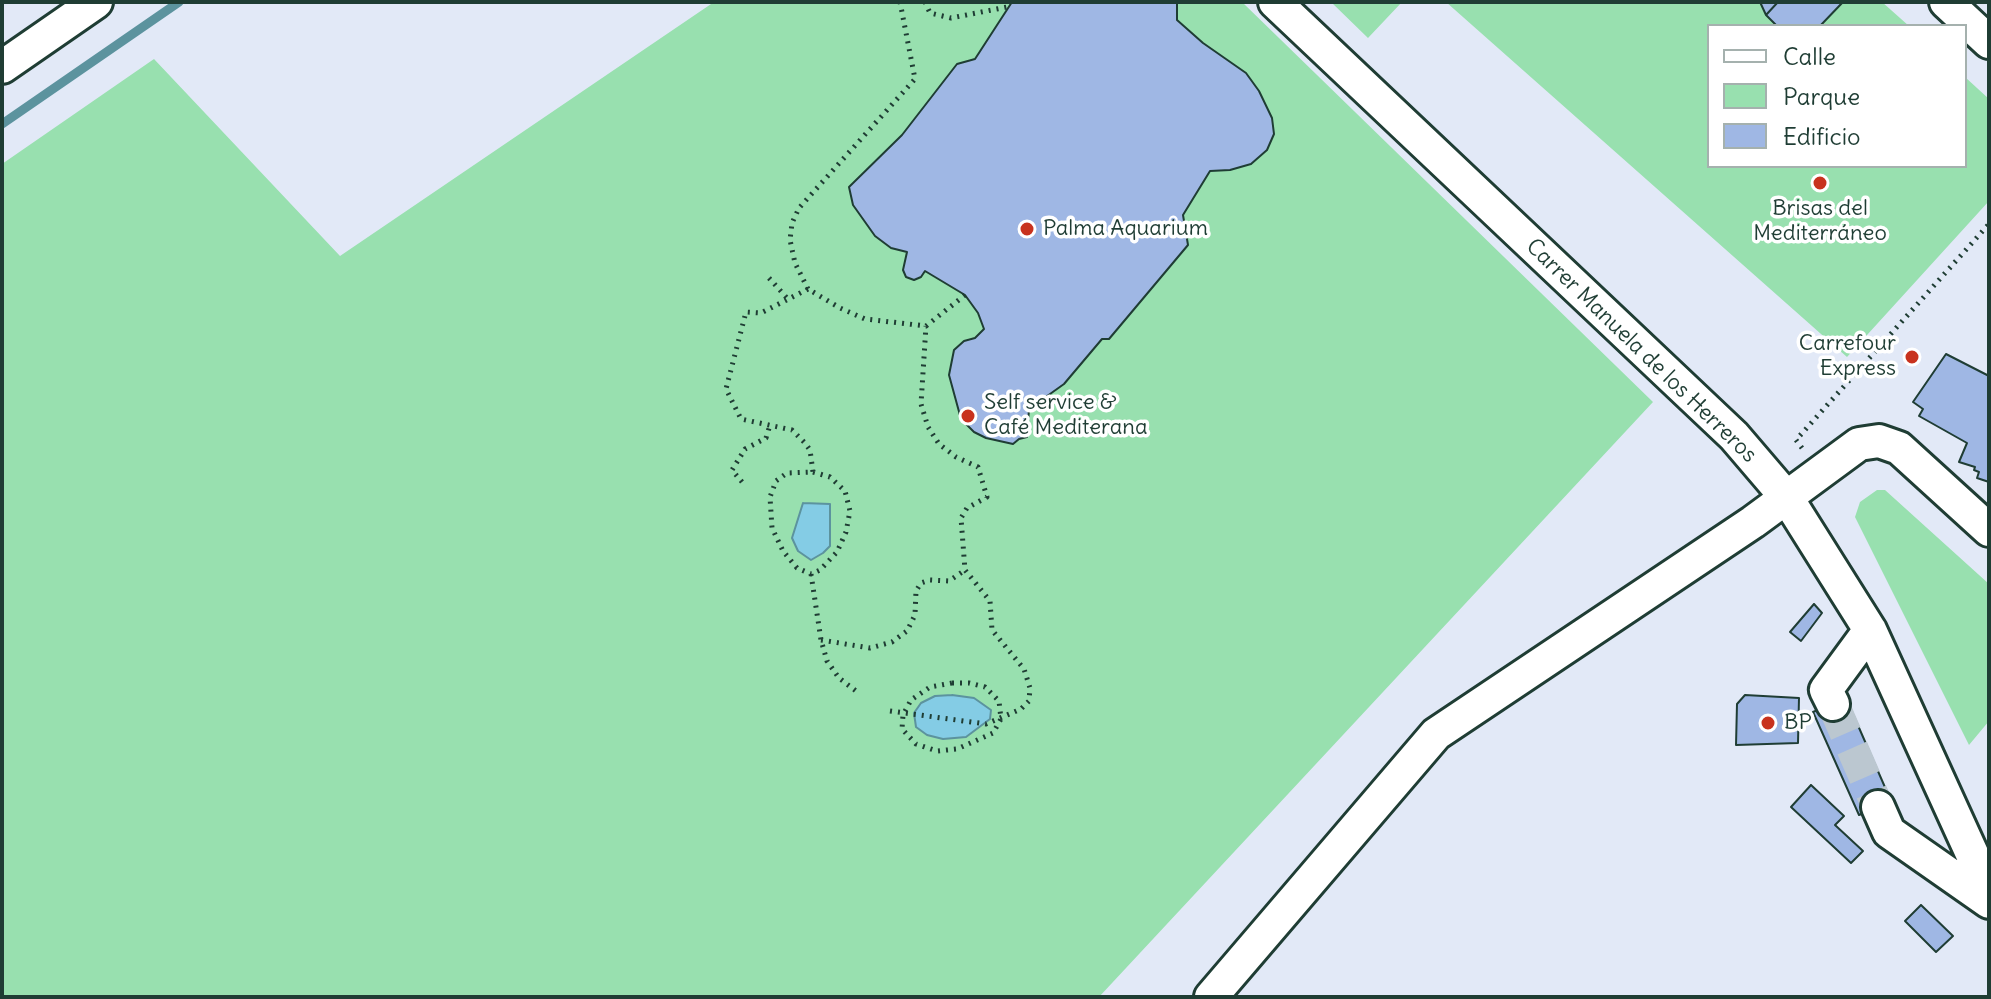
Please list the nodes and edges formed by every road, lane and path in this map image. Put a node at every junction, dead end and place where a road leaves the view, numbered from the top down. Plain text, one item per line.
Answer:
1 (900, 2) edge
2 (925, 2) edge
3 (1275, 2) edge
4 (1946, 2) edge
5 (90, 4) edge
6 (1007, 7) dead end
7 (1989, 42) edge
8 (2, 67) edge
9 (1989, 224) edge
10 (769, 278) dead end
11 (808, 289) junction
12 (965, 295) dead end
13 (787, 298) junction
14 (926, 326) junction
15 (770, 425) junction
16 (813, 472) junction
17 (1820, 473) junction
18 (742, 482) dead end
19 (1787, 498) junction
20 (1989, 530) edge
21 (965, 570) junction
22 (811, 574) junction
23 (1870, 630) junction
24 (821, 640) junction
25 (856, 691) dead end
26 (1833, 704) tunnel mouth
27 (890, 711) dead end
28 (903, 715) junction
29 (1001, 719) junction
30 (1878, 807) tunnel mouth
31 (1989, 891) edge
32 (1989, 902) edge
33 (1211, 997) edge

1 - 11 path
2 - 6 path
3 - 19 street, Carrer Manuela de los Herreros
4 - 7 street
5 - 8 street
9 - 17 path
10 - 13 path
11 - 13 path
11 - 14 path
12 - 14 path
13 - 15 path
14 - 21 path
15 - 16 path
15 - 18 path
16 - 22 path
16 - 22 path
17 - 19 street
17 - 20 street
19 - 23 street, Carrer Manuela de los Herreros
19 - 33 street
21 - 24 path
21 - 29 path
22 - 24 path
23 - 26 street
23 - 31 street, Carrer Manuela de los Herreros
24 - 25 path
27 - 28 path
28 - 29 path
28 - 29 path
28 - 29 path
30 - 32 street

